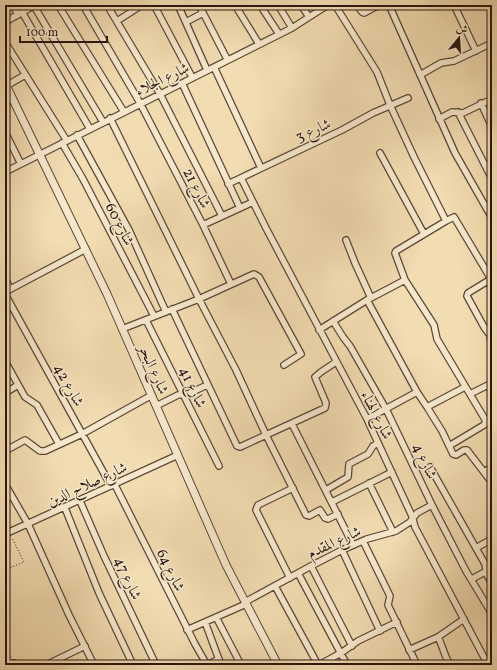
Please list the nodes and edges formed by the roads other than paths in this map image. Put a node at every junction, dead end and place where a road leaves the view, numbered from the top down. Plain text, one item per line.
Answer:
1 (13, 5) edge
2 (35, 5) edge
3 (58, 5) edge
4 (83, 5) edge
5 (107, 5) edge
6 (142, 5) edge
7 (154, 5) edge
8 (178, 5) edge
9 (199, 5) edge
10 (235, 5) edge
11 (260, 5) edge
12 (278, 5) edge
13 (301, 5) edge
14 (328, 5) edge
15 (336, 5) edge
16 (357, 5) edge
17 (379, 5) edge
18 (389, 5) edge
19 (454, 5) edge
20 (490, 5) edge
21 (492, 10) edge
22 (203, 13) junction
23 (20, 14) junction
24 (309, 17) junction
25 (117, 21) junction
26 (5, 22) edge
27 (186, 22) junction
28 (292, 28) junction
29 (279, 34) junction
30 (5, 42) edge
31 (492, 43) edge
32 (259, 44) junction
33 (476, 51) junction
34 (227, 59) junction
35 (214, 67) junction
36 (207, 70) junction
37 (25, 75) junction
38 (420, 75) junction
39 (192, 77) junction
40 (182, 83) junction
41 (6, 84) edge
42 (160, 94) junction
43 (408, 98) dead end
44 (492, 99) edge
45 (140, 103) junction
46 (480, 104) junction
47 (390, 105) junction
48 (124, 112) junction
49 (458, 112) junction
50 (110, 118) junction
51 (439, 119) junction
52 (103, 122) junction
53 (492, 127) edge
54 (90, 129) junction
55 (5, 132) edge
56 (77, 135) junction
57 (64, 142) junction
58 (380, 153) dead end
59 (40, 155) junction
60 (21, 164) junction
61 (261, 168) junction
62 (6, 170) edge
63 (241, 178) junction
64 (492, 179) edge
65 (228, 184) junction
66 (253, 202) junction
67 (240, 208) junction
68 (222, 216) junction
69 (492, 218) edge
70 (446, 221) junction
71 (203, 225) junction
72 (424, 234) junction
73 (346, 240) dead end
74 (86, 249) junction
75 (5, 278) edge
76 (405, 280) junction
77 (490, 280) edge
78 (231, 284) junction
79 (492, 288) edge
80 (7, 292) edge
81 (199, 299) junction
82 (369, 299) junction
83 (169, 310) junction
84 (154, 316) junction
85 (146, 320) junction
86 (333, 321) junction
87 (122, 330) junction
88 (319, 330) junction
89 (492, 349) edge
90 (5, 361) edge
91 (336, 362) junction
92 (284, 365) dead end
93 (492, 366) edge
94 (492, 372) edge
95 (490, 384) edge
96 (18, 385) junction
97 (208, 385) junction
98 (465, 387) junction
99 (417, 392) junction
100 (5, 393) edge
101 (183, 394) junction
102 (470, 394) junction
103 (492, 394) edge
104 (152, 395) junction
105 (156, 406) junction
106 (427, 407) junction
107 (386, 409) junction
108 (367, 419) junction
109 (292, 424) junction
110 (82, 434) junction
111 (266, 435) junction
112 (378, 443) junction
113 (59, 444) junction
114 (449, 446) junction
115 (5, 451) edge
116 (178, 455) junction
117 (219, 466) dead end
118 (430, 467) dead end
119 (492, 467) edge
120 (392, 472) junction
121 (484, 472) junction
122 (490, 480) dead end
123 (369, 483) junction
124 (5, 484) edge
125 (113, 485) junction
126 (293, 488) junction
127 (326, 490) junction
128 (80, 501) junction
129 (332, 502) junction
130 (432, 505) junction
131 (65, 508) junction
132 (338, 514) junction
133 (413, 518) junction
134 (28, 524) junction
135 (393, 532) junction
136 (7, 533) edge
137 (492, 539) edge
138 (363, 541) junction
139 (354, 545) junction
140 (476, 548) junction
141 (342, 550) junction
142 (311, 566) junction
143 (489, 570) edge
144 (298, 573) junction
145 (290, 578) junction
146 (472, 579) junction
147 (492, 584) edge
148 (275, 586) junction
149 (245, 603) junction
150 (492, 614) edge
151 (216, 617) junction
152 (464, 619) junction
153 (205, 622) junction
154 (398, 622) junction
155 (188, 630) junction
156 (380, 631) junction
157 (438, 637) junction
158 (85, 646) junction
159 (352, 646) junction
160 (409, 650) junction
161 (341, 653) junction
162 (220, 662) edge
163 (489, 663) edge
164 (46, 665) edge
165 (94, 665) edge
166 (133, 665) edge
167 (156, 665) edge
168 (207, 665) edge
169 (241, 665) edge
170 (278, 665) edge
171 (319, 665) edge
172 (348, 665) edge
173 (417, 665) edge
174 (450, 665) edge

1 - 23 street
2 - 23 street
2 - 52 street
3 - 48 street
4 - 45 street, شارع 21
5 - 25 street
6 - 25 street
7 - 39 street
8 - 27 street
9 - 22 street
10 - 32 street
11 - 29 street
12 - 28 street
13 - 24 street
14 - 24 street, شارع الجلاء
15 - 47 street
16 - 17 street
18 - 38 street
19 - 33 street
20 - 21 street
22 - 27 street
22 - 34 street
23 - 26 street
23 - 54 street
24 - 28 street, شارع الجلاء
25 - 42 street
27 - 36 street
28 - 29 street, شارع الجلاء
29 - 32 street, شارع الجلاء
30 - 37 street, شارع 60
31 - 33 street
32 - 34 street, شارع الجلاء
33 - 38 street
34 - 35 street, شارع الجلاء
35 - 36 street, شارع الجلاء
35 - 61 street
36 - 39 street, شارع الجلاء
37 - 41 street
37 - 57 street, شارع 60
38 - 51 street
39 - 40 street, شارع الجلاء
40 - 42 street, شارع الجلاء
40 - 65 street
41 - 59 street, شارع البحر
42 - 45 street, شارع الجلاء
42 - 68 street
43 - 47 street, شارع 3
44 - 46 street
45 - 48 street, شارع الجلاء
45 - 71 street, شارع 21
46 - 49 street
46 - 53 street
47 - 61 street, شارع 3
47 - 70 street
48 - 50 street, شارع الجلاء
49 - 51 street
49 - 64 street
50 - 52 street, شارع الجلاء
50 - 81 street
51 - 69 street
52 - 54 street, شارع الجلاء
54 - 56 street, شارع الجلاء
55 - 60 street
56 - 57 street, شارع الجلاء
56 - 83 street
57 - 59 street, شارع الجلاء
57 - 84 street, شارع 60
58 - 72 street
59 - 60 street, شارع الجلاء
59 - 74 street, شارع البحر
60 - 62 street, شارع الجلاء
61 - 63 street, شارع 3
63 - 65 street, شارع 3
63 - 66 street, شارع الهناء
65 - 67 street
66 - 67 street
66 - 88 street, شارع الهناء
67 - 68 street
68 - 71 street
70 - 72 street
70 - 77 street
71 - 78 street, شارع 21
72 - 76 street
73 - 82 street
74 - 80 street
74 - 87 street, شارع البحر
75 - 80 street, شارع 42
76 - 82 street
76 - 98 street
77 - 79 street
77 - 89 street
78 - 81 street
78 - 92 street
80 - 110 street, شارع 42
81 - 83 street
81 - 111 street
82 - 86 street
82 - 99 street
83 - 84 street
83 - 97 street
84 - 85 street
85 - 87 street
85 - 101 street, شارع 41
86 - 88 street
86 - 107 street, شارع 4
87 - 104 street, شارع البحر
88 - 91 street, شارع الهناء
90 - 96 street
91 - 108 street, شارع الهناء
91 - 109 street
93 - 94 street
95 - 102 street
95 - 103 street
96 - 100 street
96 - 113 street
97 - 101 street
97 - 111 street
98 - 102 street
98 - 106 street
99 - 106 street
99 - 107 street
101 - 105 street
101 - 117 street, شارع 41
102 - 114 street
104 - 105 street, شارع البحر
104 - 110 street
105 - 116 street, شارع البحر
106 - 114 street
107 - 108 street
107 - 130 street, شارع 4
108 - 112 street, شارع الهناء
109 - 111 street
109 - 127 street
110 - 113 street
110 - 125 street, شارع 42
111 - 126 street
112 - 120 street, شارع الهناء
112 - 127 street
113 - 115 street
114 - 121 street
116 - 125 street, شارع صلاح الدين
116 - 149 street, شارع البحر
118 - 140 street
119 - 121 street
120 - 123 street
120 - 133 street, شارع الهناء
121 - 122 street
123 - 129 street
123 - 135 street
124 - 134 street
125 - 128 street, شارع صلاح الدين
125 - 155 street, شارع 64
126 - 132 street
126 - 145 street
127 - 129 street
128 - 131 street, شارع صلاح الدين
128 - 167 street, شارع 47
129 - 132 street
130 - 133 street, شارع المقدم
130 - 146 street, شارع 4
131 - 134 street, شارع صلاح الدين
131 - 166 street
132 - 139 street
133 - 135 street, شارع المقدم
133 - 152 street, شارع الهناء
134 - 136 street, شارع صلاح الدين
134 - 158 street
135 - 138 street, شارع المقدم
137 - 140 street
138 - 139 street, شارع المقدم
138 - 154 street
139 - 141 street, شارع المقدم
140 - 143 street
141 - 142 street, شارع المقدم
141 - 156 street
142 - 144 street, شارع المقدم
142 - 159 street
143 - 146 street
143 - 147 street
144 - 145 street, شارع المقدم
144 - 161 street
145 - 148 street, شارع المقدم
146 - 150 street, شارع 4
148 - 149 street, شارع المقدم
148 - 171 street
149 - 151 street, شارع المقدم
149 - 170 street, شارع البحر
151 - 153 street, شارع المقدم
151 - 169 street
152 - 157 street
152 - 163 street, شارع الهناء
153 - 155 street, شارع المقدم
153 - 162 street
154 - 156 street
154 - 160 street
155 - 168 street, شارع 64
156 - 159 street
157 - 160 street
157 - 174 street
158 - 164 street
158 - 165 street
159 - 161 street
160 - 173 street
161 - 171 street
161 - 172 street
162 - 168 street

